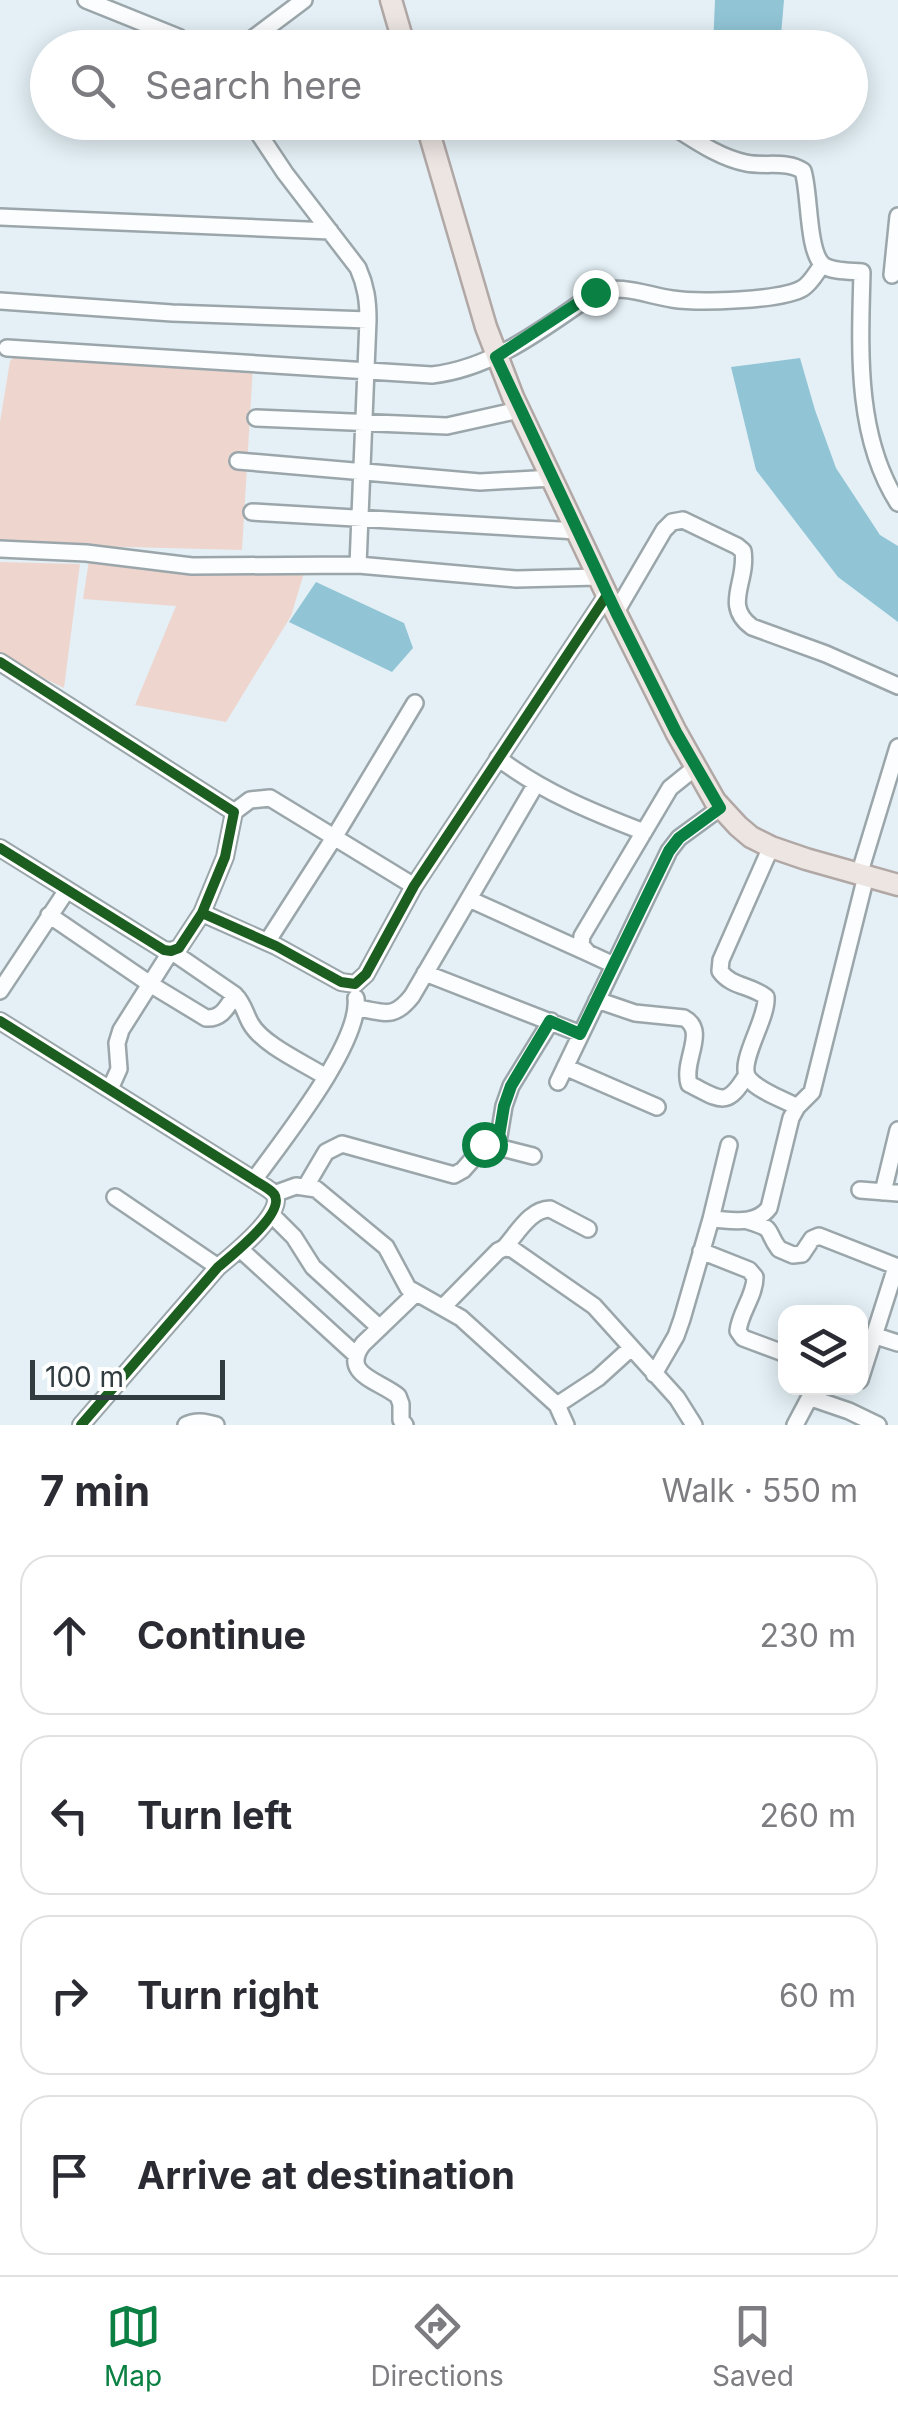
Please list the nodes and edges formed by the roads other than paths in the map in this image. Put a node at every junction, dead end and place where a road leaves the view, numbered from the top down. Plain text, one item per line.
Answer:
1 (86, 0) edge
2 (304, 0) edge
3 (391, 0) edge
4 (163, 30) edge
5 (264, 30) edge
6 (400, 30) edge
7 (262, 140) edge
8 (431, 140) edge
9 (694, 140) edge
10 (898, 216) edge
11 (0, 217) edge
12 (330, 231) junction
13 (896, 235) edge
14 (822, 264) junction
15 (883, 275) edge
16 (0, 301) edge
17 (368, 320) junction
18 (7, 348) dead end
19 (496, 357) junction
20 (366, 370) junction
21 (520, 410) junction
22 (256, 418) dead end
23 (363, 422) junction
24 (238, 461) dead end
25 (361, 473) junction
26 (553, 478) junction
27 (898, 504) edge
28 (252, 512) dead end
29 (360, 520) junction
30 (577, 531) junction
31 (0, 550) edge
32 (358, 565) junction
33 (607, 595) junction
34 (0, 662) edge
35 (898, 686) edge
36 (415, 703) dead end
37 (898, 747) edge
38 (498, 758) junction
39 (696, 767) junction
40 (536, 784) junction
41 (720, 808) junction
42 (234, 812) junction
43 (644, 832) junction
44 (335, 836) junction
45 (771, 847) junction
46 (0, 848) edge
47 (863, 875) junction
48 (898, 885) edge
49 (414, 886) junction
50 (67, 890) junction
51 (468, 899) junction
52 (202, 913) junction
53 (49, 916) junction
54 (268, 942) junction
55 (171, 951) junction
56 (588, 953) junction
57 (614, 964) junction
58 (425, 973) junction
59 (150, 984) junction
60 (355, 984) junction
61 (0, 991) edge
62 (235, 995) junction
63 (597, 1000) junction
64 (357, 1008) junction
65 (0, 1021) edge
66 (550, 1021) junction
67 (580, 1034) junction
68 (746, 1076) junction
69 (326, 1077) junction
70 (110, 1089) junction
71 (657, 1106) dead end
72 (797, 1107) junction
73 (898, 1130) edge
74 (729, 1145) dead end
75 (497, 1148) junction
76 (533, 1156) dead end
77 (254, 1180) junction
78 (306, 1186) junction
79 (860, 1190) dead end
80 (890, 1192) edge
81 (274, 1194) junction
82 (115, 1197) dead end
83 (272, 1215) junction
84 (711, 1219) junction
85 (748, 1221) junction
86 (588, 1229) dead end
87 (504, 1248) junction
88 (240, 1249) junction
89 (701, 1252) junction
90 (218, 1267) junction
91 (897, 1267) edge
92 (416, 1294) junction
93 (443, 1306) junction
94 (380, 1328) junction
95 (876, 1336) junction
96 (898, 1343) edge
97 (631, 1348) junction
98 (778, 1351) edge
99 (356, 1354) junction
100 (868, 1359) edge
101 (654, 1374) junction
102 (811, 1395) edge
103 (819, 1395) edge
104 (855, 1395) edge
105 (557, 1405) junction
106 (849, 1411) junction
107 (81, 1425) edge
108 (186, 1425) edge
109 (216, 1425) edge
110 (405, 1425) edge
111 (566, 1425) edge
112 (694, 1425) edge
113 (796, 1425) edge
114 (878, 1425) edge

1 - 4 street
2 - 5 street
3 - 6 main road
7 - 12 street
8 - 19 main road
9 - 14 street
10 - 13 street
11 - 12 street
12 - 17 street
13 - 15 street
14 - 15 street
14 - 19 street
15 - 27 street
16 - 17 street
17 - 20 street
18 - 20 street
19 - 20 street
19 - 21 main road
20 - 23 street
21 - 23 street
21 - 26 main road
22 - 23 street
23 - 25 street
24 - 25 street
25 - 26 street
25 - 29 street
26 - 30 main road
28 - 29 street
29 - 30 street
29 - 32 street
30 - 33 main road
31 - 32 street
32 - 33 street
33 - 35 street
33 - 38 street
33 - 39 main road
34 - 42 street
36 - 44 street
37 - 47 street
38 - 40 street
38 - 49 street
39 - 41 main road
39 - 43 street
40 - 43 street
40 - 51 street
41 - 45 main road
41 - 57 street
42 - 44 street
42 - 52 street
43 - 56 street
44 - 49 street
44 - 54 street
45 - 47 main road
45 - 68 street
46 - 50 street
47 - 48 main road
47 - 72 street
49 - 60 street
50 - 53 street
50 - 55 street
51 - 56 street
51 - 58 street
52 - 54 street
52 - 55 street
53 - 59 street
53 - 61 street
54 - 60 street
55 - 59 street
55 - 62 street
56 - 57 street
57 - 63 street
58 - 64 street
58 - 66 street
59 - 62 street
59 - 70 street
60 - 64 street
62 - 69 street
63 - 67 street
63 - 68 street
64 - 69 street
65 - 70 street
66 - 67 street
66 - 75 street
67 - 71 street
68 - 72 street
69 - 77 street
70 - 77 street
72 - 85 street
73 - 80 street
74 - 84 street
75 - 76 street
75 - 78 street
77 - 81 street
78 - 81 street
78 - 92 street
79 - 80 street
81 - 83 street
82 - 90 street
83 - 88 street
83 - 94 street
84 - 85 street
84 - 89 street
85 - 91 street
86 - 87 street
87 - 93 street
87 - 97 street
88 - 90 street
88 - 99 street
89 - 98 street
89 - 101 street
90 - 107 street
91 - 95 street
92 - 93 street
92 - 94 street
93 - 105 street
94 - 99 street
95 - 96 street
95 - 100 street
97 - 101 street
97 - 105 street
99 - 110 street
101 - 112 street
102 - 113 street
103 - 106 street
104 - 106 street
105 - 111 street
106 - 114 street
108 - 109 street

